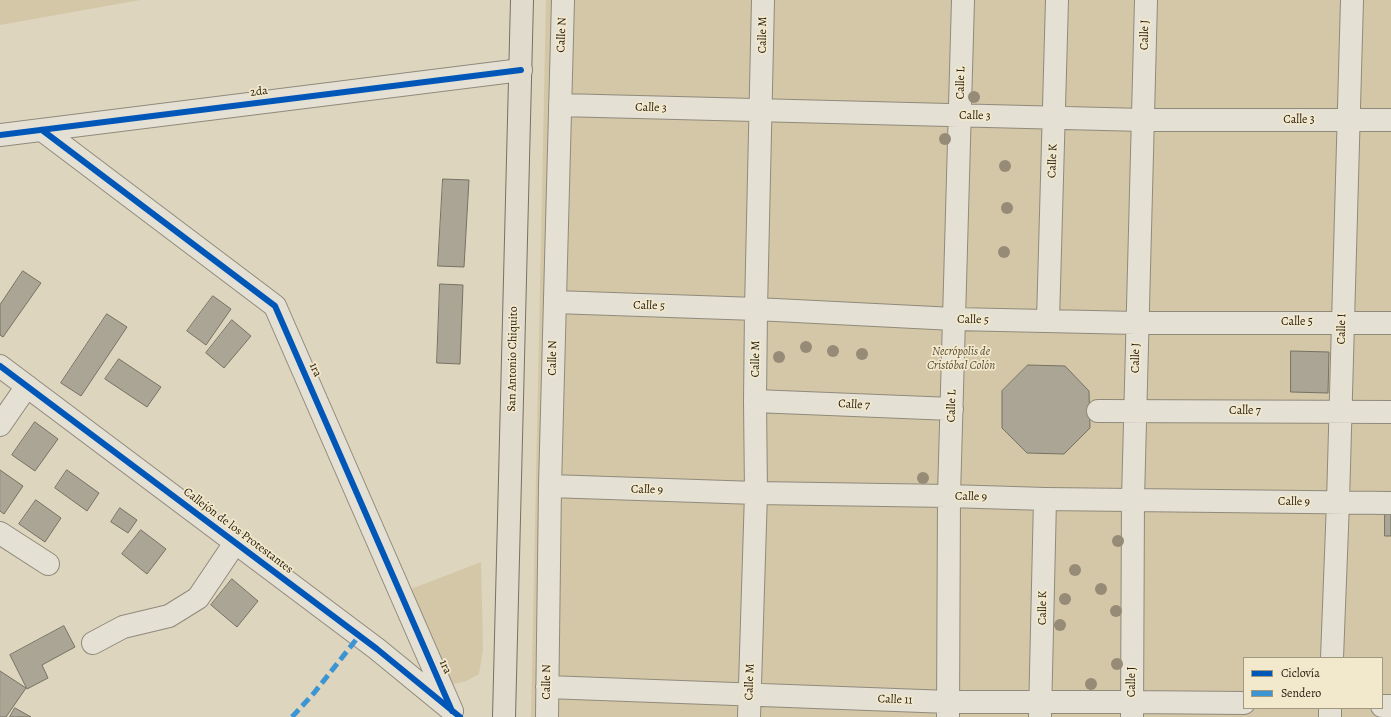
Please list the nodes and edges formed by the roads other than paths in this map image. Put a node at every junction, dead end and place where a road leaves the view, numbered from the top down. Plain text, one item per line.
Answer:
1 (522, 0) edge
2 (563, 0) edge
3 (763, 0) edge
4 (963, 0) edge
5 (1057, 0) edge
6 (1146, 0) edge
7 (1352, 0) edge
8 (520, 70) junction
9 (560, 105) junction
10 (762, 111) junction
11 (961, 115) junction
12 (1054, 117) junction
13 (1144, 120) junction
14 (1349, 120) junction
15 (1391, 120) edge
16 (42, 130) junction
17 (0, 136) edge
18 (555, 302) junction
19 (756, 309) junction
20 (954, 319) junction
21 (1048, 321) junction
22 (1342, 322) junction
23 (1137, 323) junction
24 (1391, 323) edge
25 (0, 366) edge
26 (27, 386) junction
27 (755, 401) junction
28 (952, 409) junction
29 (1098, 411) dead end
30 (1135, 411) junction
31 (1340, 411) junction
32 (1391, 412) edge
33 (0, 425) edge
34 (550, 486) junction
35 (756, 493) junction
36 (949, 496) junction
37 (1045, 499) junction
38 (1133, 500) junction
39 (1338, 502) junction
40 (1391, 503) edge
41 (0, 533) edge
42 (235, 543) junction
43 (48, 564) dead end
44 (93, 643) dead end
45 (1332, 657) edge
46 (547, 687) junction
47 (750, 695) junction
48 (1243, 703) edge
49 (1132, 709) edge
50 (948, 710) edge
51 (1040, 710) edge
52 (456, 714) edge
53 (504, 717) edge
54 (547, 717) edge
55 (749, 717) edge

1 - 8 main road, San Antonio Chiquito
2 - 9 street, Calle N
3 - 10 street, Calle M
4 - 11 street, Calle L
5 - 12 street, Calle K
6 - 13 street, Calle J
7 - 14 street, Calle I
8 - 16 street, 2da
8 - 53 main road, San Antonio Chiquito
9 - 10 street, Calle 3
9 - 18 street, Calle N
10 - 11 street, Calle 3
10 - 19 street, Calle M
11 - 12 street, Calle 3
11 - 20 street, Calle L
12 - 13 street, Calle 3
12 - 21 street, Calle K
13 - 14 street, Calle 3
13 - 23 street, Calle J
14 - 15 street, Calle 3
14 - 22 street, Calle I
16 - 17 street, 2da
16 - 52 street, 1ra
18 - 19 street, Calle 5
18 - 34 street, Calle N
19 - 20 street, Calle 5
19 - 27 street, Calle M
20 - 21 street, Calle 5
20 - 28 street, Calle L
21 - 23 street, Calle 5
22 - 23 street, Calle 5
22 - 24 street, Calle 5
22 - 31 street, Calle I
23 - 30 street, Calle J
25 - 26 street, Callejón de los Protestantes
26 - 33 street
26 - 42 street, Callejón de los Protestantes
27 - 28 street, Calle 7
27 - 35 street, Calle M
28 - 36 street, Calle L
29 - 30 street, Calle 7
30 - 31 street, Calle 7
30 - 38 street, Calle J
31 - 32 street, Calle 7
31 - 39 street, Calle I
34 - 35 street, Calle 9
34 - 46 street, Calle N
35 - 36 street, Calle 9
35 - 47 street, Calle M
36 - 37 street, Calle 9
36 - 50 street, Calle L
37 - 38 street, Calle 9
37 - 51 street, Calle K
38 - 39 street, Calle 9
38 - 49 street, Calle J
39 - 40 street, Calle 9
39 - 45 street, Calle I
41 - 43 street
42 - 44 street
42 - 52 street, Callejón de los Protestantes
46 - 47 street, Calle 11
46 - 54 street, Calle N
47 - 50 street, Calle 11
47 - 55 street, Calle M
48 - 49 street, Calle 11
49 - 51 street, Calle 11
50 - 51 street, Calle 11

